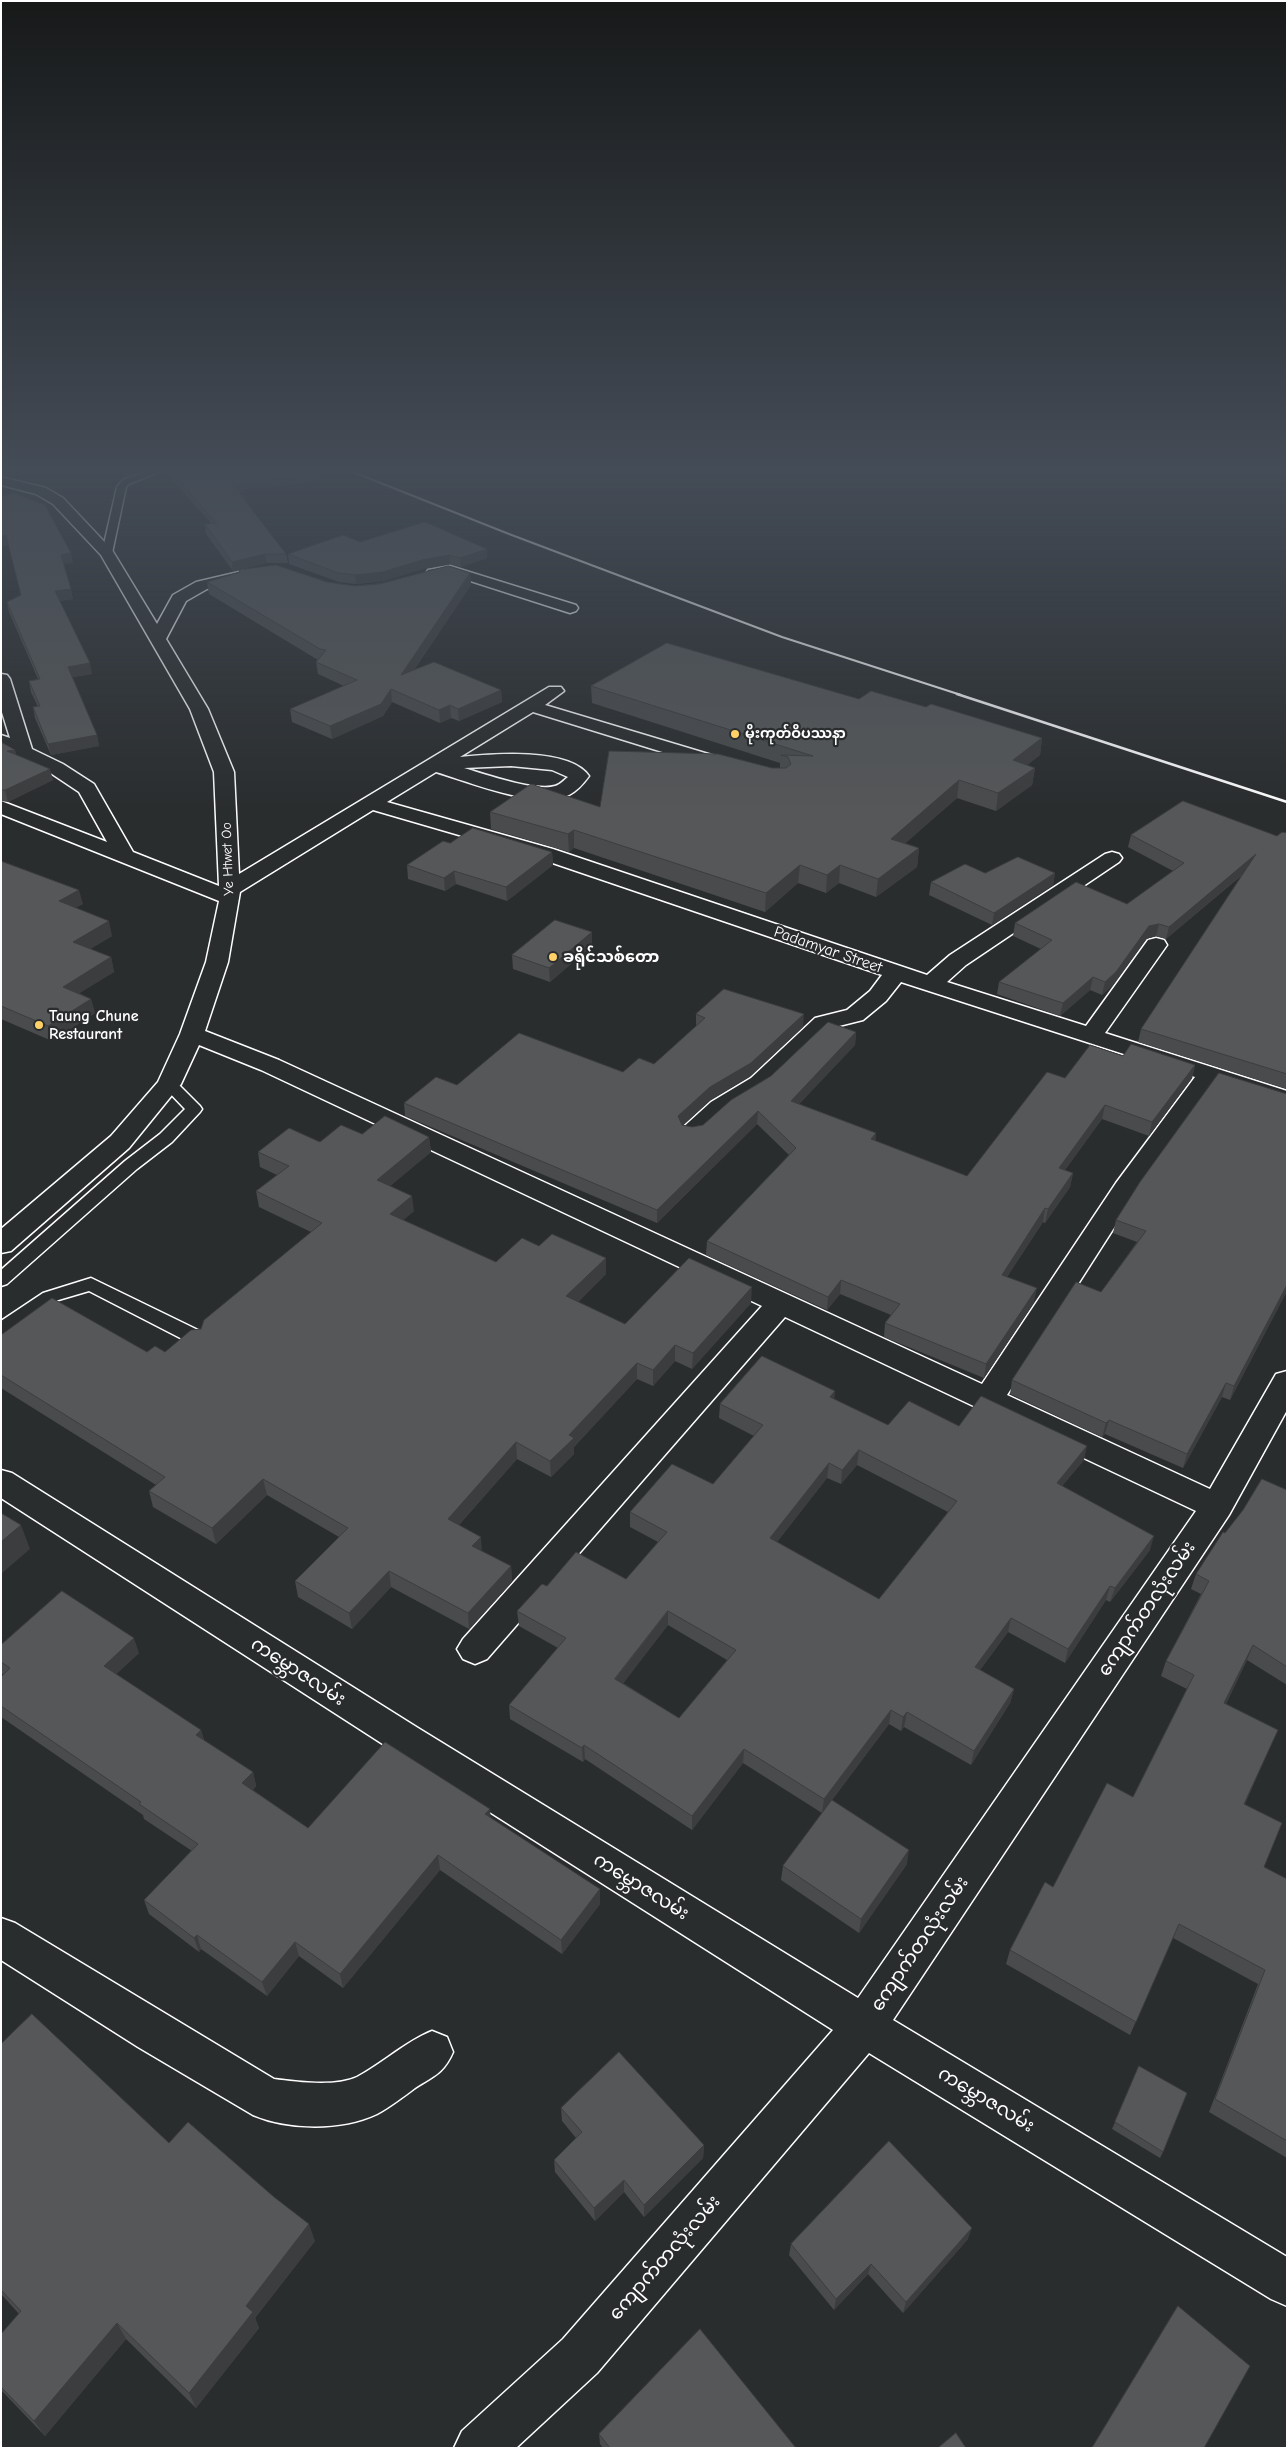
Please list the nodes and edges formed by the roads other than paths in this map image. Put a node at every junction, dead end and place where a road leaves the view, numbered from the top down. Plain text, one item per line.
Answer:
1 (126, 584) edge
2 (205, 584) edge
3 (494, 584) edge
4 (570, 608) dead end
5 (158, 638) junction
6 (1, 679) edge
7 (555, 691) dead end
8 (530, 706) junction
9 (1, 741) edge
10 (24, 753) junction
11 (433, 764) junction
12 (735, 768) edge
13 (369, 803) junction
14 (1, 806) edge
15 (125, 856) junction
16 (1112, 858) dead end
17 (230, 894) junction
18 (1156, 945) dead end
19 (896, 973) junction
20 (931, 984) junction
21 (192, 1034) junction
22 (1091, 1036) junction
23 (1210, 1074) junction
24 (168, 1084) junction
25 (1287, 1099) edge
26 (692, 1131) edge
27 (1, 1244) edge
28 (1, 1280) edge
29 (780, 1304) junction
30 (1, 1330) edge
31 (197, 1338) edge
32 (1287, 1382) edge
33 (988, 1399) junction
34 (3, 1486) edge
35 (1217, 1506) junction
36 (475, 1649) dead end
37 (1, 1938) edge
38 (864, 2026) junction
39 (432, 2052) dead end
40 (1287, 2283) edge
41 (479, 2448) edge

1 - 5 street, Ye Htwet Oo
2 - 5 street
3 - 4 street
5 - 17 street, Ye Htwet Oo
6 - 10 street
7 - 8 street
8 - 11 street
8 - 12 street
9 - 10 street
10 - 15 street
11 - 11 street
11 - 13 street
13 - 17 street
13 - 19 street, Padamyar Street
14 - 15 street
15 - 17 street
16 - 20 street
17 - 21 street, Ye Htwet Oo
18 - 22 street
19 - 20 street, Padamyar Street
19 - 26 street
20 - 22 street, Padamyar Street
21 - 24 street, Ye Htwet Oo
21 - 29 street
22 - 23 street, Padamyar Street
23 - 25 street, Padamyar Street
23 - 33 street
24 - 27 street, Ye Htwet Oo
24 - 28 lane
29 - 33 street
29 - 36 street
30 - 31 lane
32 - 35 street, ကျောက်တလုံးလမ်း
33 - 35 street
34 - 38 street, ကမ္ဘောဇလမ်း
35 - 38 street, ကျောက်တလုံးလမ်း
37 - 39 street
38 - 40 street, ကမ္ဘောဇလမ်း
38 - 41 street, ကျောက်တလုံးလမ်း

